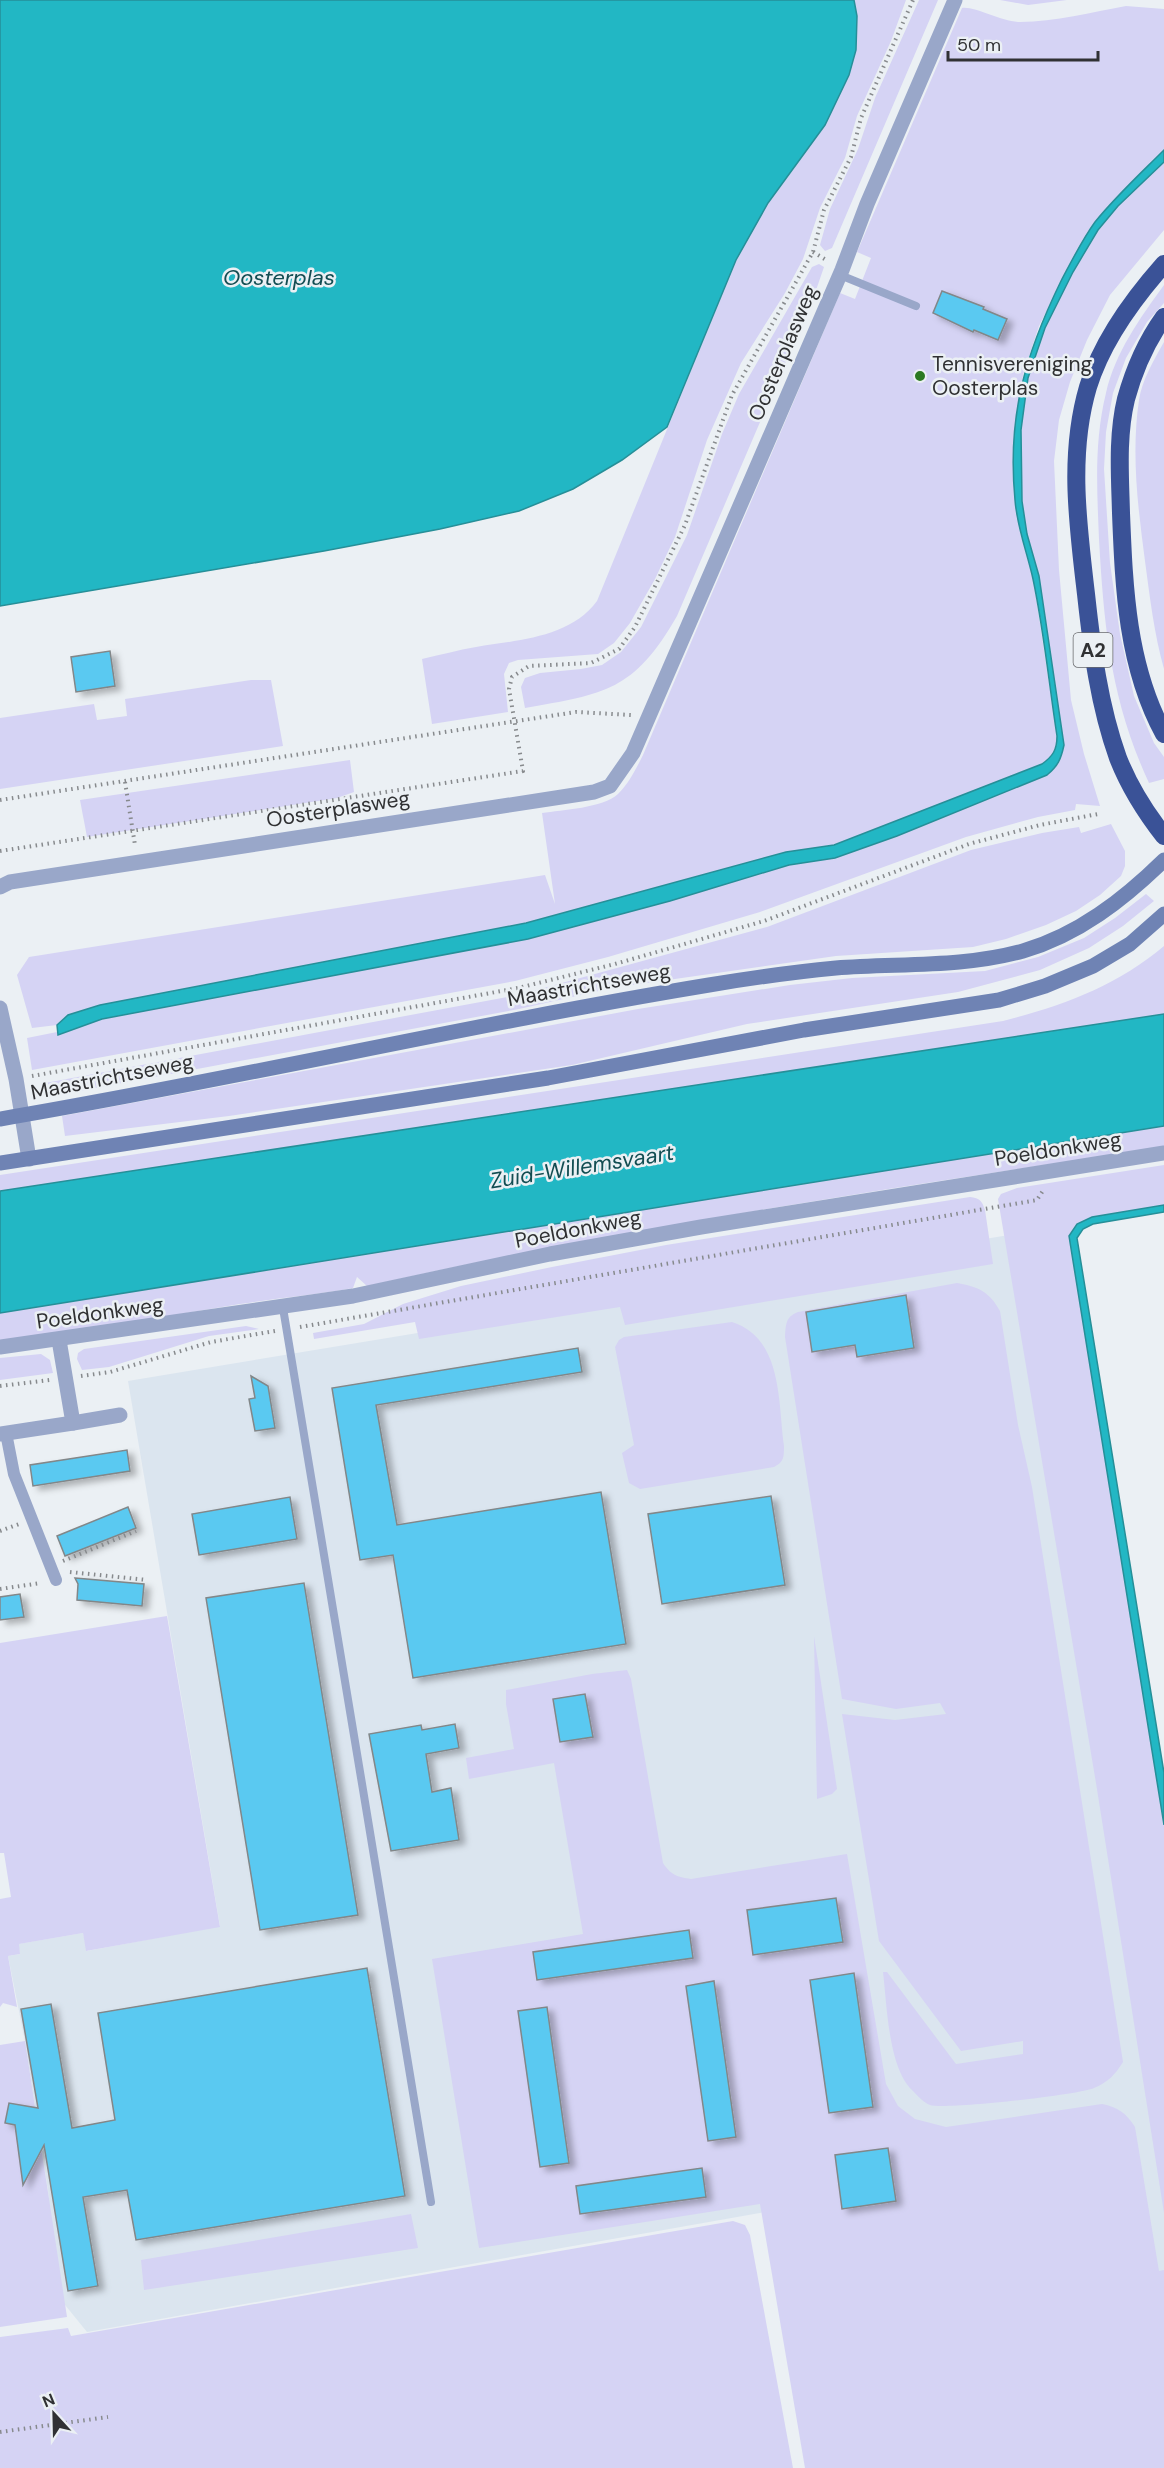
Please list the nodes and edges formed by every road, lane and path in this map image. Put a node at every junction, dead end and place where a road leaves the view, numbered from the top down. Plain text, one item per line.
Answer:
1 (913, 0) edge
2 (955, 0) edge
3 (1164, 264) edge
4 (840, 275) junction
5 (916, 306) dead end
6 (1164, 317) edge
7 (645, 721) junction
8 (514, 722) junction
9 (1164, 734) edge
10 (125, 782) junction
11 (0, 800) edge
12 (1098, 814) dead end
13 (133, 830) junction
14 (1164, 836) edge
15 (0, 851) edge
16 (1164, 860) edge
17 (137, 861) junction
18 (0, 887) edge
19 (1164, 914) edge
20 (0, 1008) edge
21 (16, 1079) junction
22 (22, 1115) junction
23 (0, 1119) edge
24 (1164, 1153) edge
25 (29, 1159) junction
26 (0, 1163) edge
27 (1055, 1170) junction
28 (283, 1308) junction
29 (287, 1329) junction
30 (59, 1340) junction
31 (0, 1347) edge
32 (66, 1378) junction
33 (0, 1386) edge
34 (120, 1415) dead end
35 (73, 1423) junction
36 (3, 1434) edge
37 (136, 1531) dead end
38 (53, 1572) junction
39 (147, 1580) dead end
40 (0, 1589) edge
41 (431, 2202) dead end
42 (108, 2417) dead end
43 (0, 2432) edge

1 - 8 path
2 - 4 street, Oosterplasweg
3 - 14 highway, A2
4 - 5 lane
4 - 7 street, Oosterplasweg
6 - 9 highway, A2
7 - 8 path
7 - 17 street, Oosterplasweg
8 - 10 path
8 - 13 path
10 - 11 path
10 - 13 path
12 - 21 path
13 - 15 path
13 - 17 path
16 - 22 main road, Maastrichtseweg
17 - 18 street, Oosterplasweg
19 - 25 main road
20 - 21 street
21 - 22 street
22 - 23 main road, Maastrichtseweg
22 - 25 street
24 - 27 street, Poeldonkweg
25 - 26 main road
27 - 28 street, Poeldonkweg
27 - 29 path
28 - 29 lane
28 - 30 street, Poeldonkweg
29 - 32 path
29 - 41 lane
30 - 31 street, Poeldonkweg
30 - 32 street
32 - 33 path
32 - 35 street
34 - 35 street
35 - 36 street
36 - 38 street
37 - 38 path
38 - 39 path
38 - 40 path
42 - 43 path

